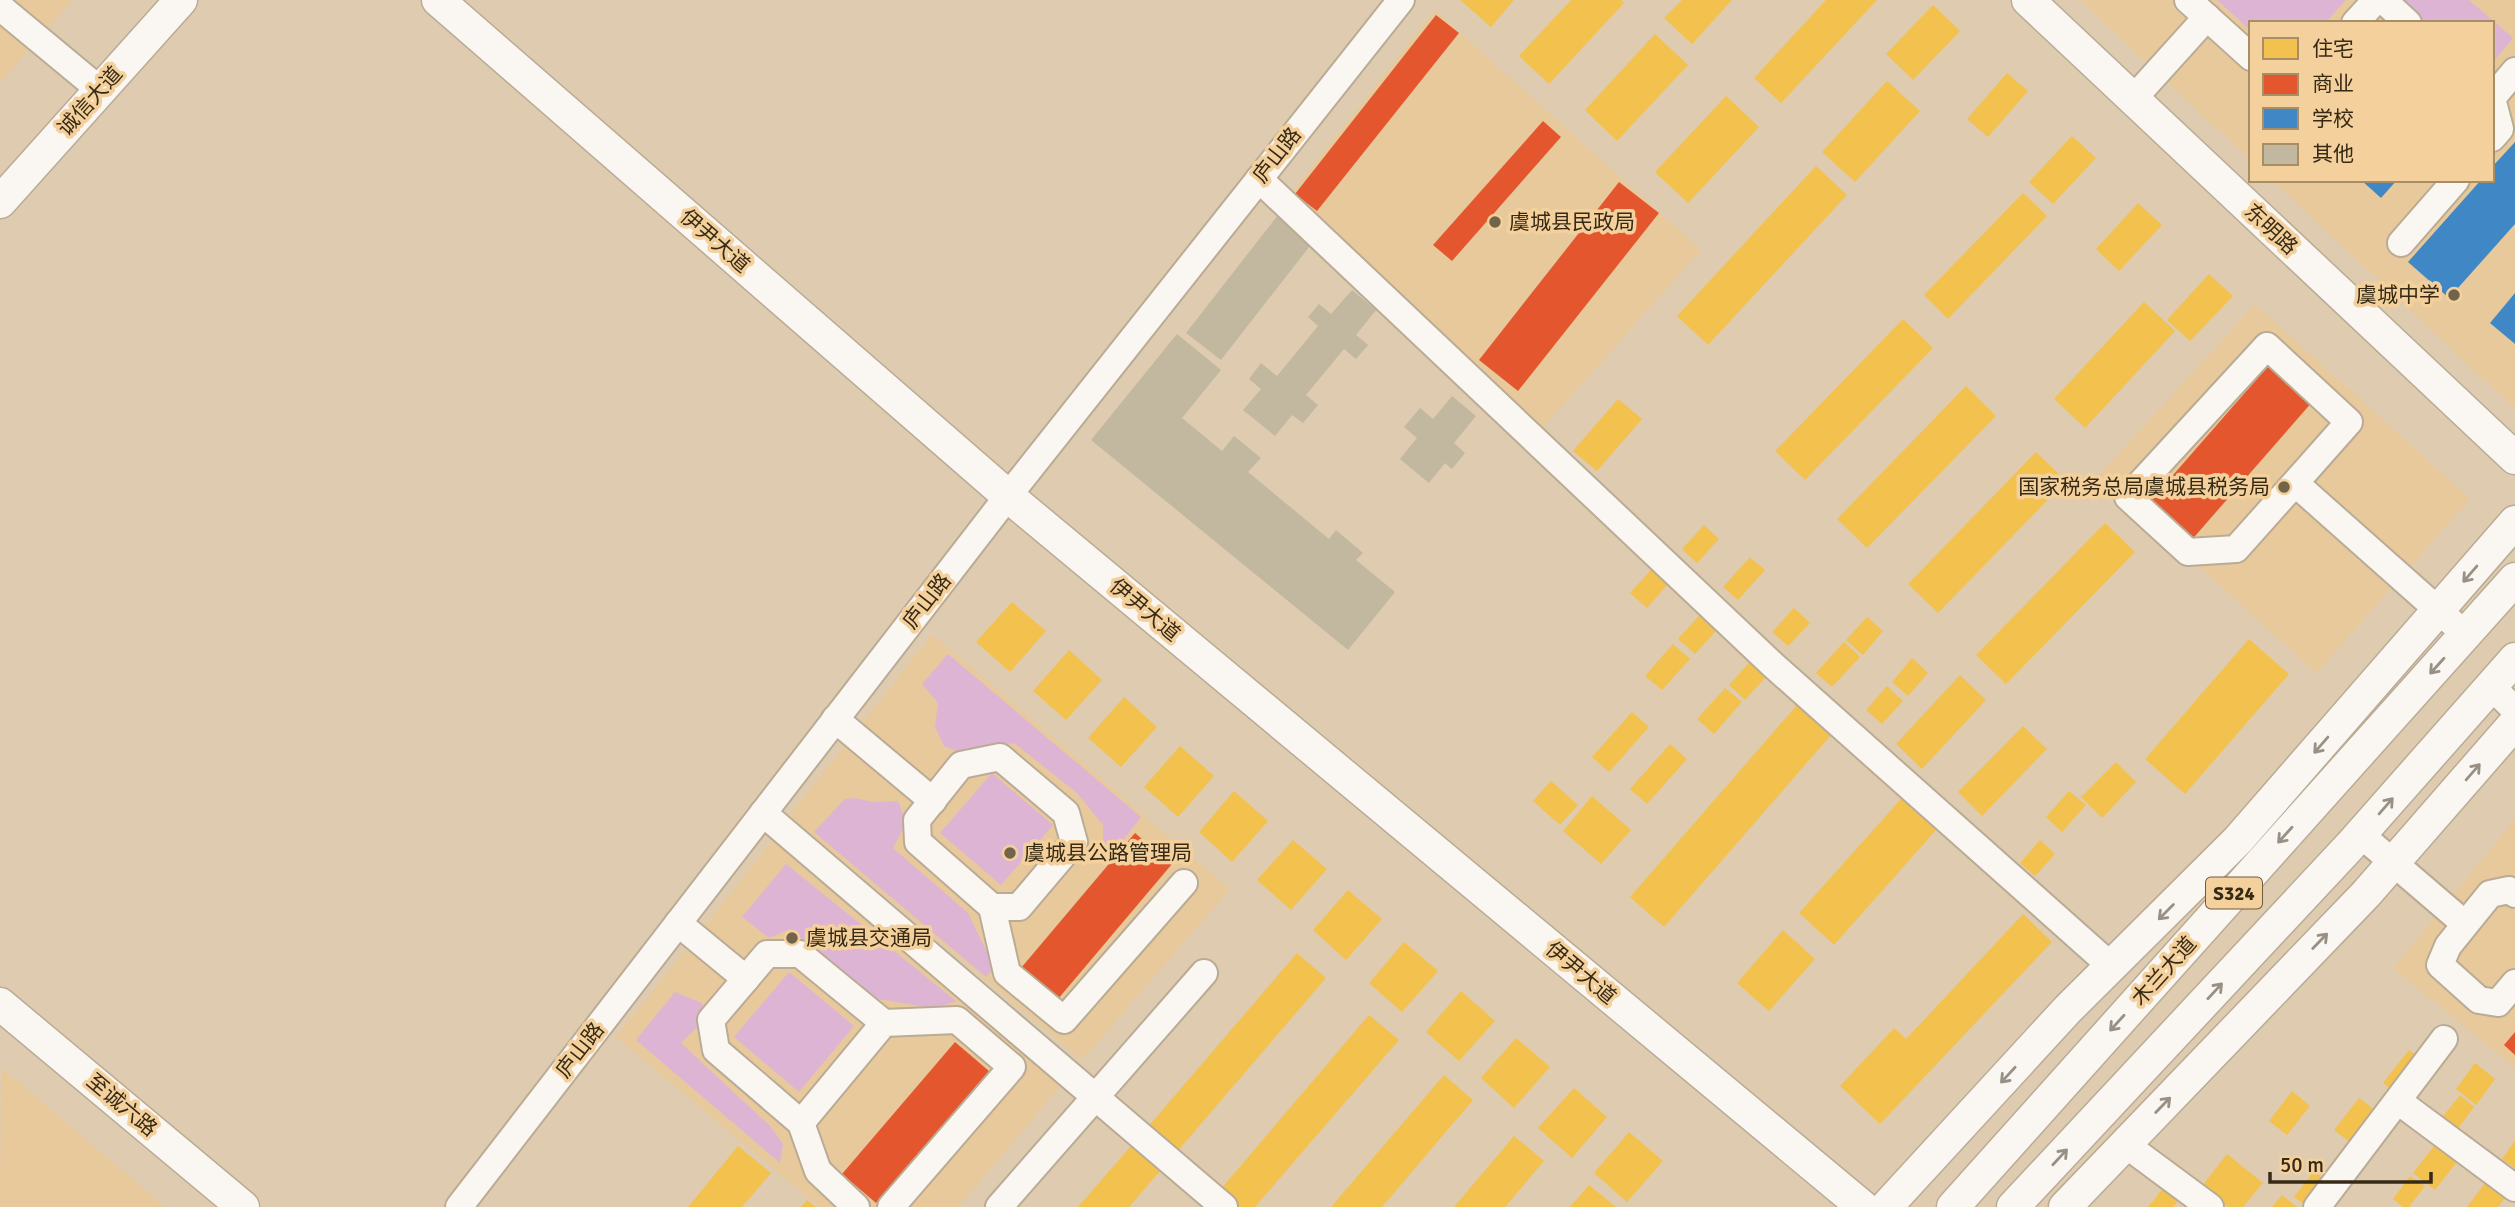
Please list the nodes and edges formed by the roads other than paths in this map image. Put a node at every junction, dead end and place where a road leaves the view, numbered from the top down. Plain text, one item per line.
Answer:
1 (181, 0) edge
2 (438, 0) edge
3 (1401, 0) edge
4 (2028, 0) edge
5 (2376, 0) edge
6 (2383, 0) edge
7 (0, 7) edge
8 (2198, 9) edge
9 (2357, 21) edge
10 (2406, 21) edge
11 (2249, 55) edge
12 (2515, 71) edge
13 (100, 90) junction
14 (2494, 96) edge
15 (2133, 99) junction
16 (2494, 106) edge
17 (2494, 136) edge
18 (1259, 179) junction
19 (2454, 182) edge
20 (0, 202) edge
21 (2401, 243) dead end
22 (2515, 458) edge
23 (2295, 483) junction
24 (1008, 496) junction
25 (2515, 522) edge
26 (2515, 579) edge
27 (2438, 610) junction
28 (2465, 634) junction
29 (2515, 659) edge
30 (2491, 686) junction
31 (2515, 710) edge
32 (835, 719) junction
33 (2515, 723) edge
34 (933, 801) junction
35 (763, 813) junction
36 (2360, 834) junction
37 (2393, 862) junction
38 (1184, 883) dead end
39 (2515, 894) edge
40 (992, 907) junction
41 (678, 923) junction
42 (2465, 924) junction
43 (2111, 966) junction
44 (1205, 973) dead end
45 (746, 979) junction
46 (2515, 983) edge
47 (0, 1003) edge
48 (884, 1023) junction
49 (2444, 1039) dead end
50 (1096, 1097) junction
51 (2398, 1101) junction
52 (801, 1123) junction
53 (2125, 1144) junction
54 (2515, 1188) edge
55 (243, 1207) edge
56 (459, 1207) edge
57 (856, 1207) edge
58 (891, 1207) edge
59 (999, 1207) edge
60 (1224, 1207) edge
61 (1863, 1207) edge
62 (1886, 1207) edge
63 (1953, 1207) edge
64 (2013, 1207) edge
65 (2065, 1207) edge
66 (2210, 1207) edge
67 (2318, 1207) edge

1 - 13 main road, 诚信大道
2 - 24 main road, 伊尹大道
3 - 18 street, 庐山路
4 - 15 main road, 东明路
5 - 9 street
6 - 10 street
7 - 13 street
8 - 11 street
8 - 15 street
12 - 14 street
13 - 20 main road, 诚信大道
15 - 22 main road, 东明路
16 - 17 street
18 - 24 street, 庐山路
18 - 43 street
19 - 21 street
23 - 23 street
23 - 27 street
24 - 32 street, 庐山路
24 - 61 main road, 伊尹大道
25 -> 27 main road
26 - 28 main road, 木兰大道 / S324
27 - 28 street
27 -> 43 main road
28 -> 63 main road, 木兰大道 / S324
29 - 30 main road, S324
30 - 31 street
36 -> 30 main road, S324
32 - 34 street
32 - 35 street, 庐山路
37 -> 33 main road
34 - 40 street
34 - 40 street
35 - 41 street, 庐山路
35 - 50 street
36 - 37 street
64 -> 36 main road, S324
37 - 42 street
53 -> 37 main road
38 - 40 street
39 - 42 street
41 - 45 street
41 - 56 street, 庐山路
42 - 46 street
43 -> 62 main road
44 - 50 street
45 - 48 street
45 - 52 street
47 - 55 main road, 至诚六路
48 - 52 street
48 - 58 street
49 - 51 street
50 - 59 street
50 - 60 street
51 - 54 street
51 - 67 street
52 - 57 street
53 - 65 main road
53 - 66 street

